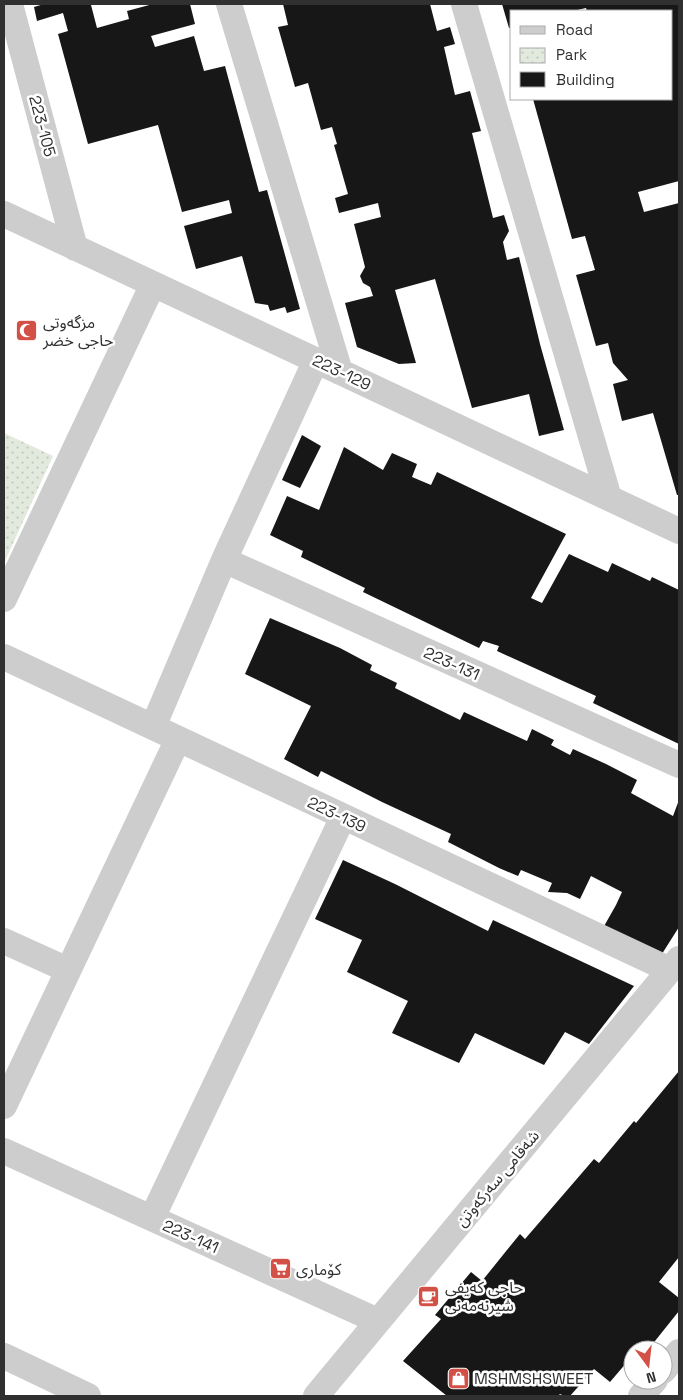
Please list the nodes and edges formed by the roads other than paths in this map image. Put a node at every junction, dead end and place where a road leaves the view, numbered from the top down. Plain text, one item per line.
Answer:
1 (10, 4) edge
2 (229, 4) edge
3 (464, 4) edge
4 (4, 214) edge
5 (75, 248) junction
6 (153, 284) junction
7 (316, 360) junction
8 (340, 372) junction
9 (609, 498) junction
10 (679, 531) edge
11 (224, 560) junction
12 (4, 599) edge
13 (4, 657) edge
14 (153, 727) junction
15 (178, 739) junction
16 (679, 765) edge
17 (343, 817) junction
18 (4, 941) edge
19 (674, 965) edge
20 (68, 970) junction
21 (4, 1106) edge
22 (4, 1151) edge
23 (152, 1218) junction
24 (378, 1321) junction
25 (4, 1356) edge
26 (88, 1396) edge
27 (316, 1396) edge

1 - 5 street, 223-105
2 - 8 street
3 - 9 street
4 - 5 street, 223-129
5 - 6 street, 223-129
6 - 7 street, 223-129
6 - 12 street
7 - 8 street, 223-129
7 - 11 street
8 - 9 street, 223-129
9 - 10 street, 223-129
11 - 14 street
11 - 16 street, 223-131
13 - 14 street, 223-139
14 - 15 street, 223-139
15 - 17 street, 223-139
15 - 20 street
17 - 19 street, 223-139
17 - 23 street
18 - 20 street
19 - 24 street, شەقامی سەرکەوتن
20 - 21 street
22 - 23 street, 223-141
23 - 24 street, 223-141
24 - 27 street, شەقامی سەرکەوتن
25 - 26 street

